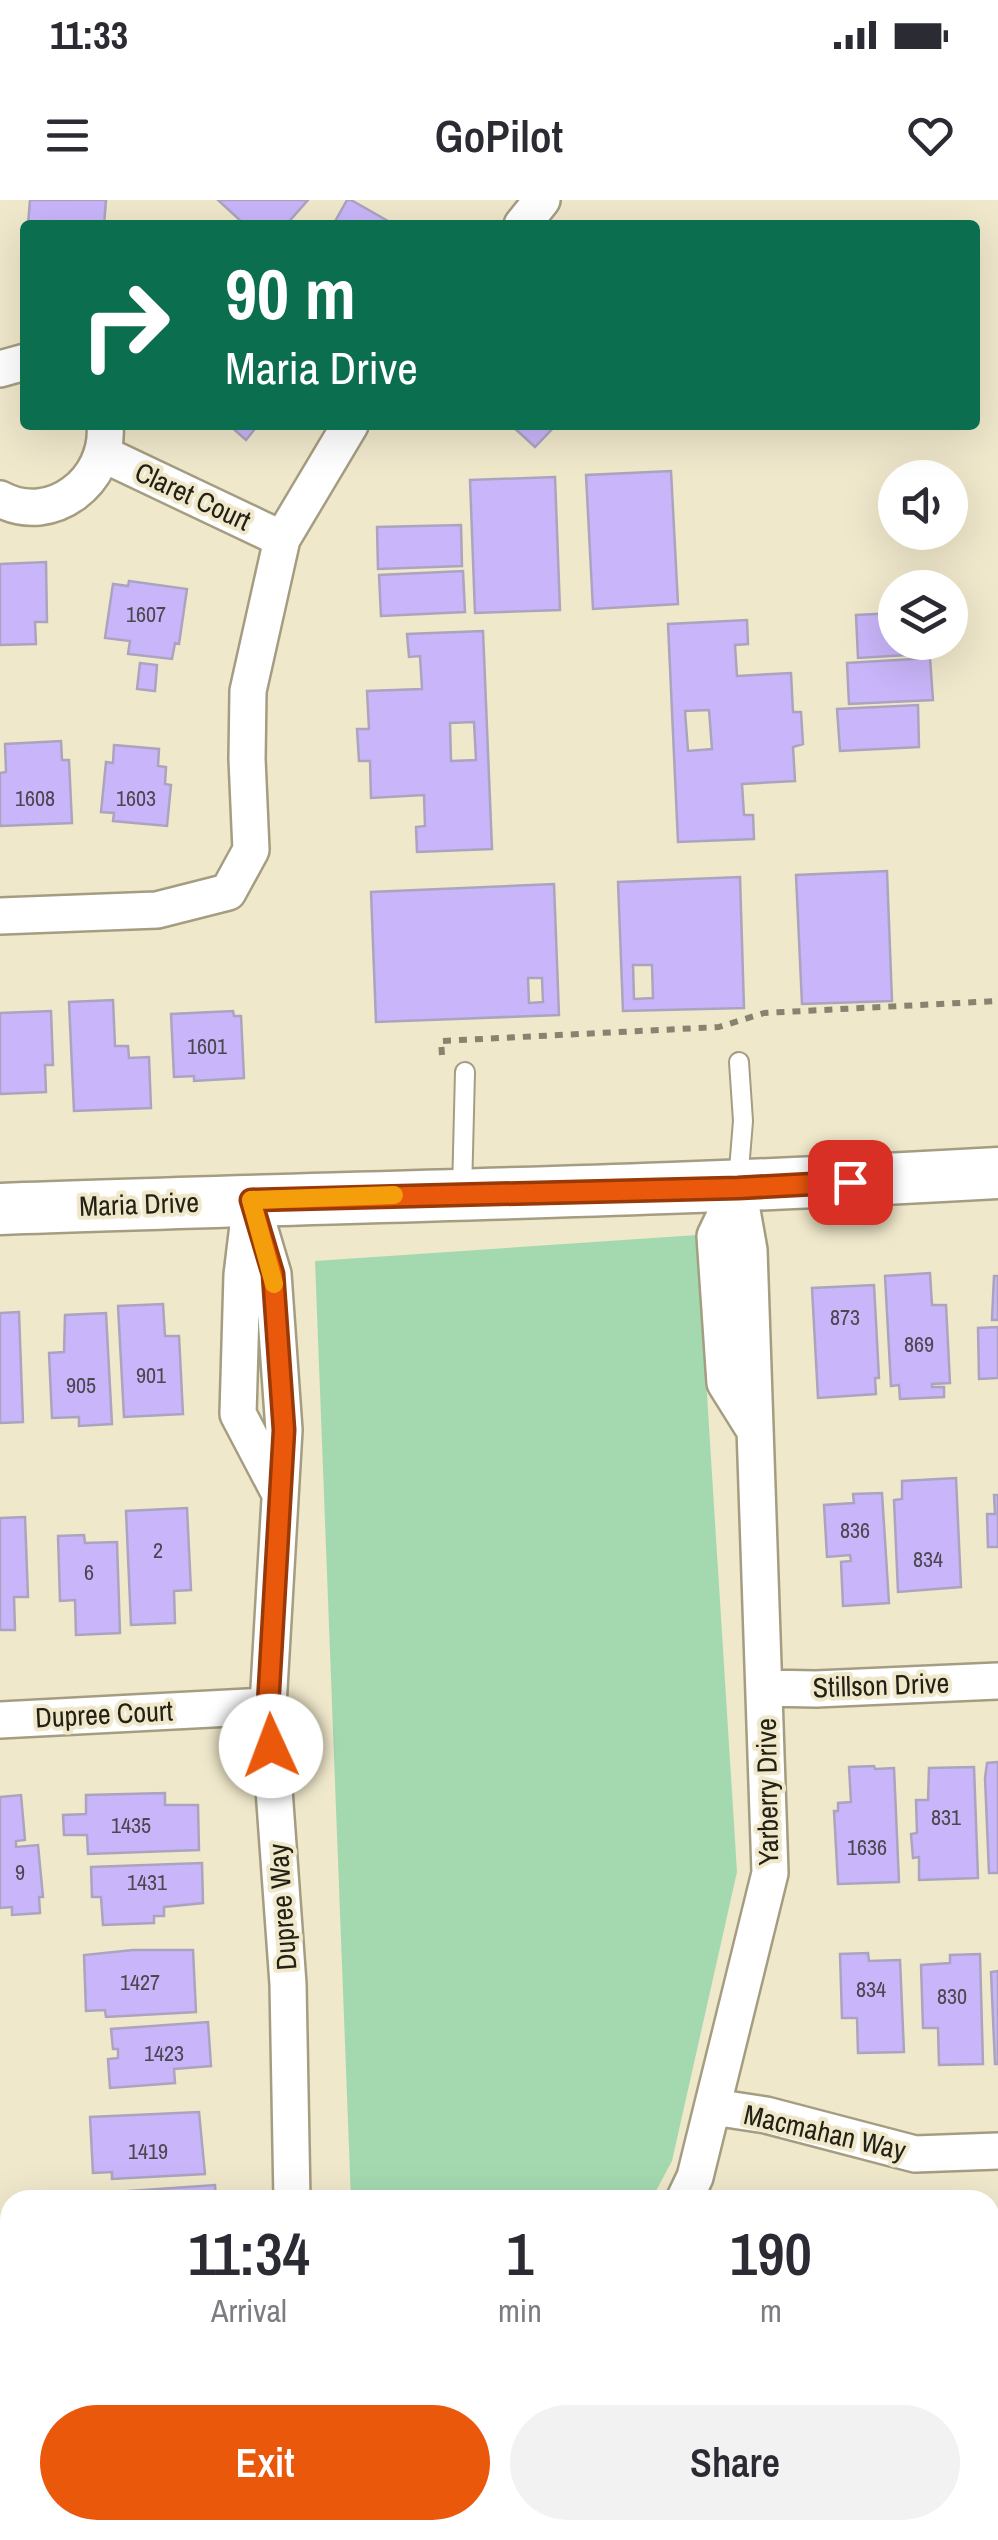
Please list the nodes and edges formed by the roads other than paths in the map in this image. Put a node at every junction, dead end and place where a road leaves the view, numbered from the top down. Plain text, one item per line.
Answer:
1 (347, 430) edge
2 (104, 439) edge
3 (0, 499) edge
4 (282, 539) junction
5 (0, 916) edge
6 (739, 1062) dead end
7 (465, 1072) dead end
8 (998, 1173) edge
9 (738, 1188) junction
10 (462, 1192) junction
11 (251, 1200) junction
12 (0, 1209) edge
13 (998, 1681) edge
14 (764, 1688) junction
15 (268, 1706) junction
16 (0, 1720) edge
17 (713, 2107) junction
18 (998, 2152) edge
19 (292, 2190) edge
20 (689, 2190) edge

1 - 4 street
2 - 3 street, Claret Court
2 - 4 street, Claret Court
4 - 5 street
6 - 9 lane
7 - 10 lane
8 - 9 street, Maria Drive
9 - 10 street, Maria Drive
9 - 14 street, Yarberry Drive
10 - 11 street, Maria Drive
11 - 12 street, Maria Drive
11 - 15 street, Dupree Way
13 - 14 street, Stillson Drive
14 - 17 street, Yarberry Drive
15 - 16 street, Dupree Court
15 - 19 street, Dupree Way
17 - 18 street, Macmahan Way
17 - 20 street, Yarberry Drive

